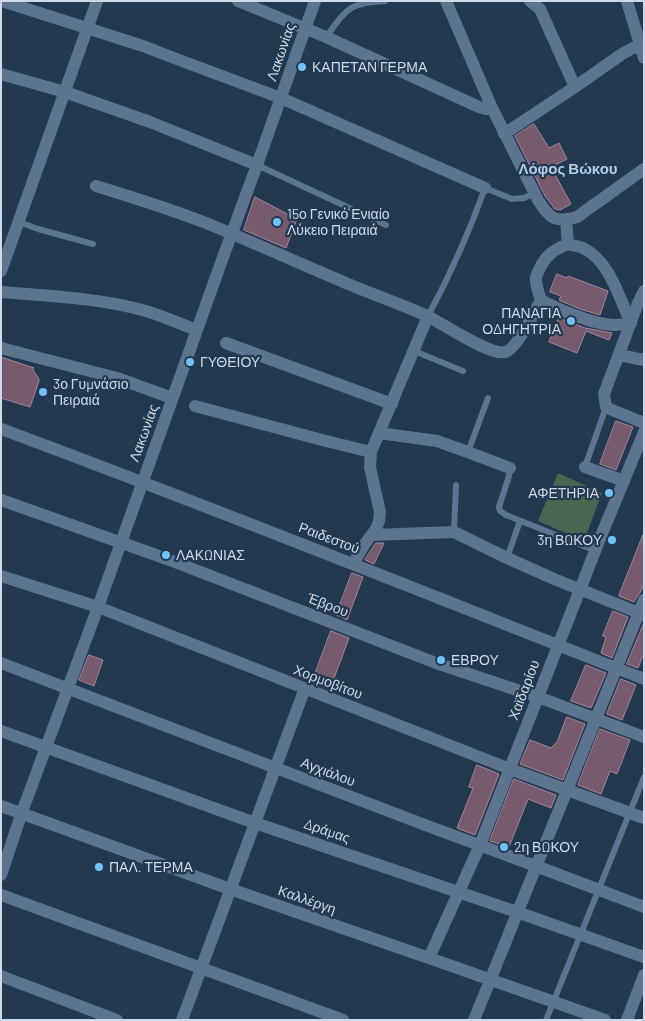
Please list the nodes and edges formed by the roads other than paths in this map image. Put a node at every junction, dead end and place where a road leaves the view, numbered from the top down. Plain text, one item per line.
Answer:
1 (2, 1) edge
2 (97, 1) edge
3 (238, 1) edge
4 (315, 1) edge
5 (385, 1) edge
6 (446, 1) edge
7 (530, 1) edge
8 (627, 1) edge
9 (88, 28) junction
10 (305, 29) junction
11 (326, 37) junction
12 (642, 51) edge
13 (1, 74) edge
14 (575, 87) junction
15 (65, 92) junction
16 (281, 98) junction
17 (492, 108) junction
18 (504, 134) junction
19 (257, 165) junction
20 (644, 169) edge
21 (96, 186) dead end
22 (485, 188) junction
23 (536, 193) junction
24 (566, 220) junction
25 (19, 222) junction
26 (386, 225) dead end
27 (232, 234) junction
28 (93, 244) dead end
29 (568, 244) junction
30 (1, 271) edge
31 (644, 291) edge
32 (1, 292) edge
33 (541, 300) junction
34 (428, 316) junction
35 (630, 323) junction
36 (197, 330) junction
37 (226, 342) dead end
38 (1, 348) edge
39 (414, 351) junction
40 (619, 355) junction
41 (644, 360) edge
42 (463, 371) dead end
43 (172, 398) junction
44 (488, 398) dead end
45 (392, 404) junction
46 (195, 406) dead end
47 (606, 407) junction
48 (644, 423) edge
49 (1, 429) edge
50 (644, 432) edge
51 (379, 433) junction
52 (371, 452) junction
53 (468, 452) junction
54 (585, 467) joint
55 (510, 468) joint
56 (142, 481) junction
57 (624, 481) junction
58 (456, 486) dead end
59 (1, 500) edge
60 (520, 521) junction
61 (454, 532) junction
62 (372, 535) junction
63 (120, 542) junction
64 (596, 551) junction
65 (507, 558) junction
66 (353, 564) junction
67 (1, 576) edge
68 (580, 590) junction
69 (644, 600) edge
70 (98, 607) junction
71 (641, 614) edge
72 (558, 646) junction
73 (1, 663) edge
74 (616, 668) junction
75 (644, 679) edge
76 (68, 688) junction
77 (305, 688) junction
78 (538, 697) junction
79 (596, 719) junction
80 (1, 731) edge
81 (644, 737) edge
82 (46, 747) junction
83 (276, 768) junction
84 (510, 769) junction
85 (644, 777) edge
86 (567, 789) junction
87 (1, 806) edge
88 (22, 812) junction
89 (630, 813) junction
90 (644, 818) edge
91 (255, 823) junction
92 (480, 845) junction
93 (536, 866) junction
94 (1, 875) edge
95 (230, 889) junction
96 (599, 890) junction
97 (458, 892) junction
98 (1, 895) edge
99 (644, 907) edge
100 (517, 912) junction
101 (580, 934) junction
102 (644, 957) edge
103 (429, 958) junction
104 (201, 968) junction
105 (644, 975) edge
106 (1, 976) edge
107 (490, 979) junction
108 (554, 1002) junction
109 (117, 1020) edge
110 (182, 1020) edge
111 (344, 1020) edge
112 (474, 1020) edge
113 (546, 1020) edge
114 (605, 1020) edge
115 (627, 1020) edge

1 - 9 street
2 - 9 street
3 - 10 street
4 - 10 street, Λακωνίας
5 - 11 lane
6 - 17 street
7 - 14 street
8 - 12 street
9 - 15 street
9 - 16 street
10 - 11 street
10 - 16 street, Λακωνίας
11 - 17 street
12 - 14 street
13 - 15 street
14 - 18 street
15 - 19 street
15 - 25 street
16 - 19 street, Λακωνίας
16 - 22 street
17 - 18 street
18 - 23 street
19 - 26 lane
19 - 27 street, Λακωνίας
20 - 24 street
21 - 27 street
22 - 23 lane
22 - 34 lane
23 - 24 street
24 - 29 street
25 - 28 lane
25 - 30 street
27 - 34 street
27 - 36 street, Λακωνίας
29 - 33 street
29 - 35 street
31 - 35 street
32 - 36 street
33 - 34 street
33 - 35 street
34 - 39 street
35 - 40 street
36 - 43 street, Λακωνίας
37 - 45 street
38 - 43 street
39 - 42 lane
39 - 45 street
40 - 41 street
40 - 47 street
43 - 56 street, Λακωνίας
44 - 53 lane
45 - 51 street
46 - 52 street
47 - 48 street
47 - 54 lane
49 - 56 street, Ραιδεστού
50 - 57 street, Χαϊδαρίου
51 - 52 street
51 - 53 street
52 - 62 street
53 - 55 street
54 - 57 street
55 - 60 lane
56 - 63 street, Λακωνίας
56 - 66 street, Ραιδεστού
57 - 64 street, Χαϊδαρίου
58 - 61 lane
59 - 63 street, Έβρου
60 - 64 lane
60 - 65 lane
61 - 62 street
61 - 65 street
62 - 66 street
63 - 70 street, Λακωνίας
63 - 78 street, Έβρου
64 - 68 street, Χαϊδαρίου
65 - 68 street
66 - 72 street, Ραιδεστού
67 - 70 street, Χορμοβίτου
68 - 71 street
68 - 72 street, Χαϊδαρίου
69 - 71 street
70 - 76 street, Λακωνίας
70 - 77 street, Χορμοβίτου
71 - 74 street
72 - 74 street, Ραιδεστού
72 - 78 street, Χαϊδαρίου
73 - 76 street, Αγχιάλου
74 - 75 street, Ραιδεστού
74 - 79 street
76 - 82 street, Λακωνίας
76 - 83 street, Αγχιάλου
77 - 83 street
77 - 84 street, Χορμοβίτου
78 - 79 street, Έβρου
78 - 84 street, Χαϊδαρίου
79 - 81 street, Έβρου
79 - 86 street
80 - 82 street, Δράμας
82 - 88 street, Λακωνίας
82 - 91 street, Δράμας
83 - 91 street
83 - 92 street, Αγχιάλου
84 - 86 street, Χορμοβίτου
84 - 92 street, Χαϊδαρίου
85 - 89 lane
86 - 89 street, Χορμοβίτου
86 - 93 street
87 - 88 street, Καλλέργη
88 - 94 street, Λακωνίας
88 - 95 street, Καλλέργη
89 - 90 street, Χορμοβίτου
89 - 96 lane
91 - 95 street
91 - 97 street, Δράμας
92 - 93 street, Αγχιάλου
92 - 97 street, Χαϊδαρίου
93 - 96 street, Αγχιάλου
93 - 100 street
95 - 103 street, Καλλέργη
95 - 104 street
96 - 99 street, Αγχιάλου
96 - 101 lane
97 - 100 street, Δράμας
97 - 103 street, Χαϊδαρίου
98 - 104 street
100 - 101 street, Δράμας
100 - 107 street
101 - 102 street, Δράμας
101 - 108 lane
103 - 107 street, Καλλέργη
104 - 110 street
104 - 111 street
105 - 115 street
106 - 109 street
107 - 108 street, Καλλέργη
107 - 112 street
108 - 113 lane
108 - 114 street, Καλλέργη

